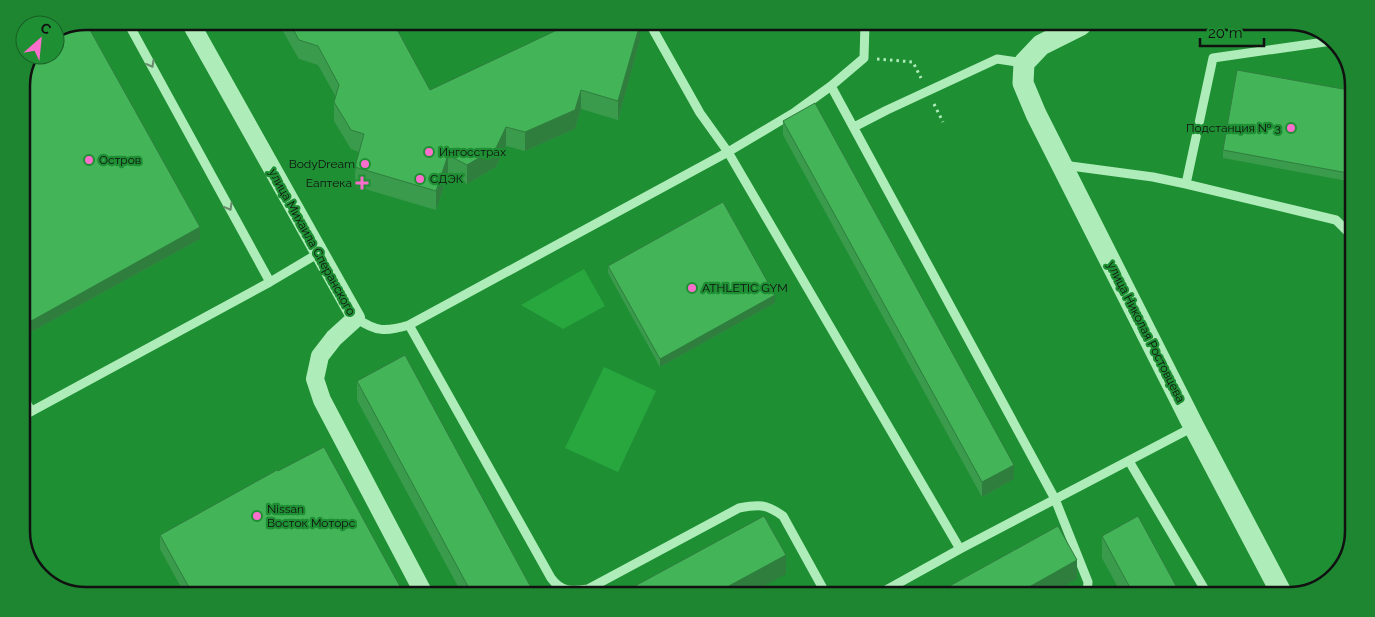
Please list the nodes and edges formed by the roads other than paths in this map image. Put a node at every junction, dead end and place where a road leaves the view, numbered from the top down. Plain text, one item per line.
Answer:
1 (132, 30) edge
2 (195, 30) edge
3 (653, 30) edge
4 (865, 30) edge
5 (1072, 30) edge
6 (1322, 41) edge
7 (1024, 63) junction
8 (831, 86) junction
9 (854, 127) junction
10 (728, 152) junction
11 (1063, 165) junction
12 (1186, 184) junction
13 (1345, 229) edge
14 (320, 253) junction
15 (270, 282) junction
16 (356, 318) junction
17 (409, 325) junction
18 (31, 411) edge
19 (1194, 427) junction
20 (1129, 461) junction
21 (1055, 499) junction
22 (960, 549) junction
23 (421, 587) edge
24 (558, 587) edge
25 (592, 587) edge
26 (822, 587) edge
27 (892, 587) edge
28 (1088, 587) edge
29 (1203, 587) edge
30 (1278, 587) edge

1 -> 15 lane
2 - 14 street, улица Михаила Сперанского
3 - 10 lane
4 - 8 lane
5 - 7 street
6 - 12 lane
7 - 9 lane
7 - 11 street, улица Николая Ростовцева
8 - 9 lane
8 - 10 lane
9 - 21 lane
10 - 17 lane
10 - 22 lane
11 - 12 lane
11 - 19 street, улица Николая Ростовцева
12 - 13 lane
14 - 15 lane
14 - 16 street, улица Михаила Сперанского
15 - 18 lane
16 - 17 lane
16 - 23 street, улица Михаила Сперанского
17 - 24 lane
19 - 20 lane
19 - 30 street, улица Николая Ростовцева
20 - 21 lane
20 - 29 lane
21 - 22 lane
21 - 28 lane
22 - 27 lane
25 - 26 lane

